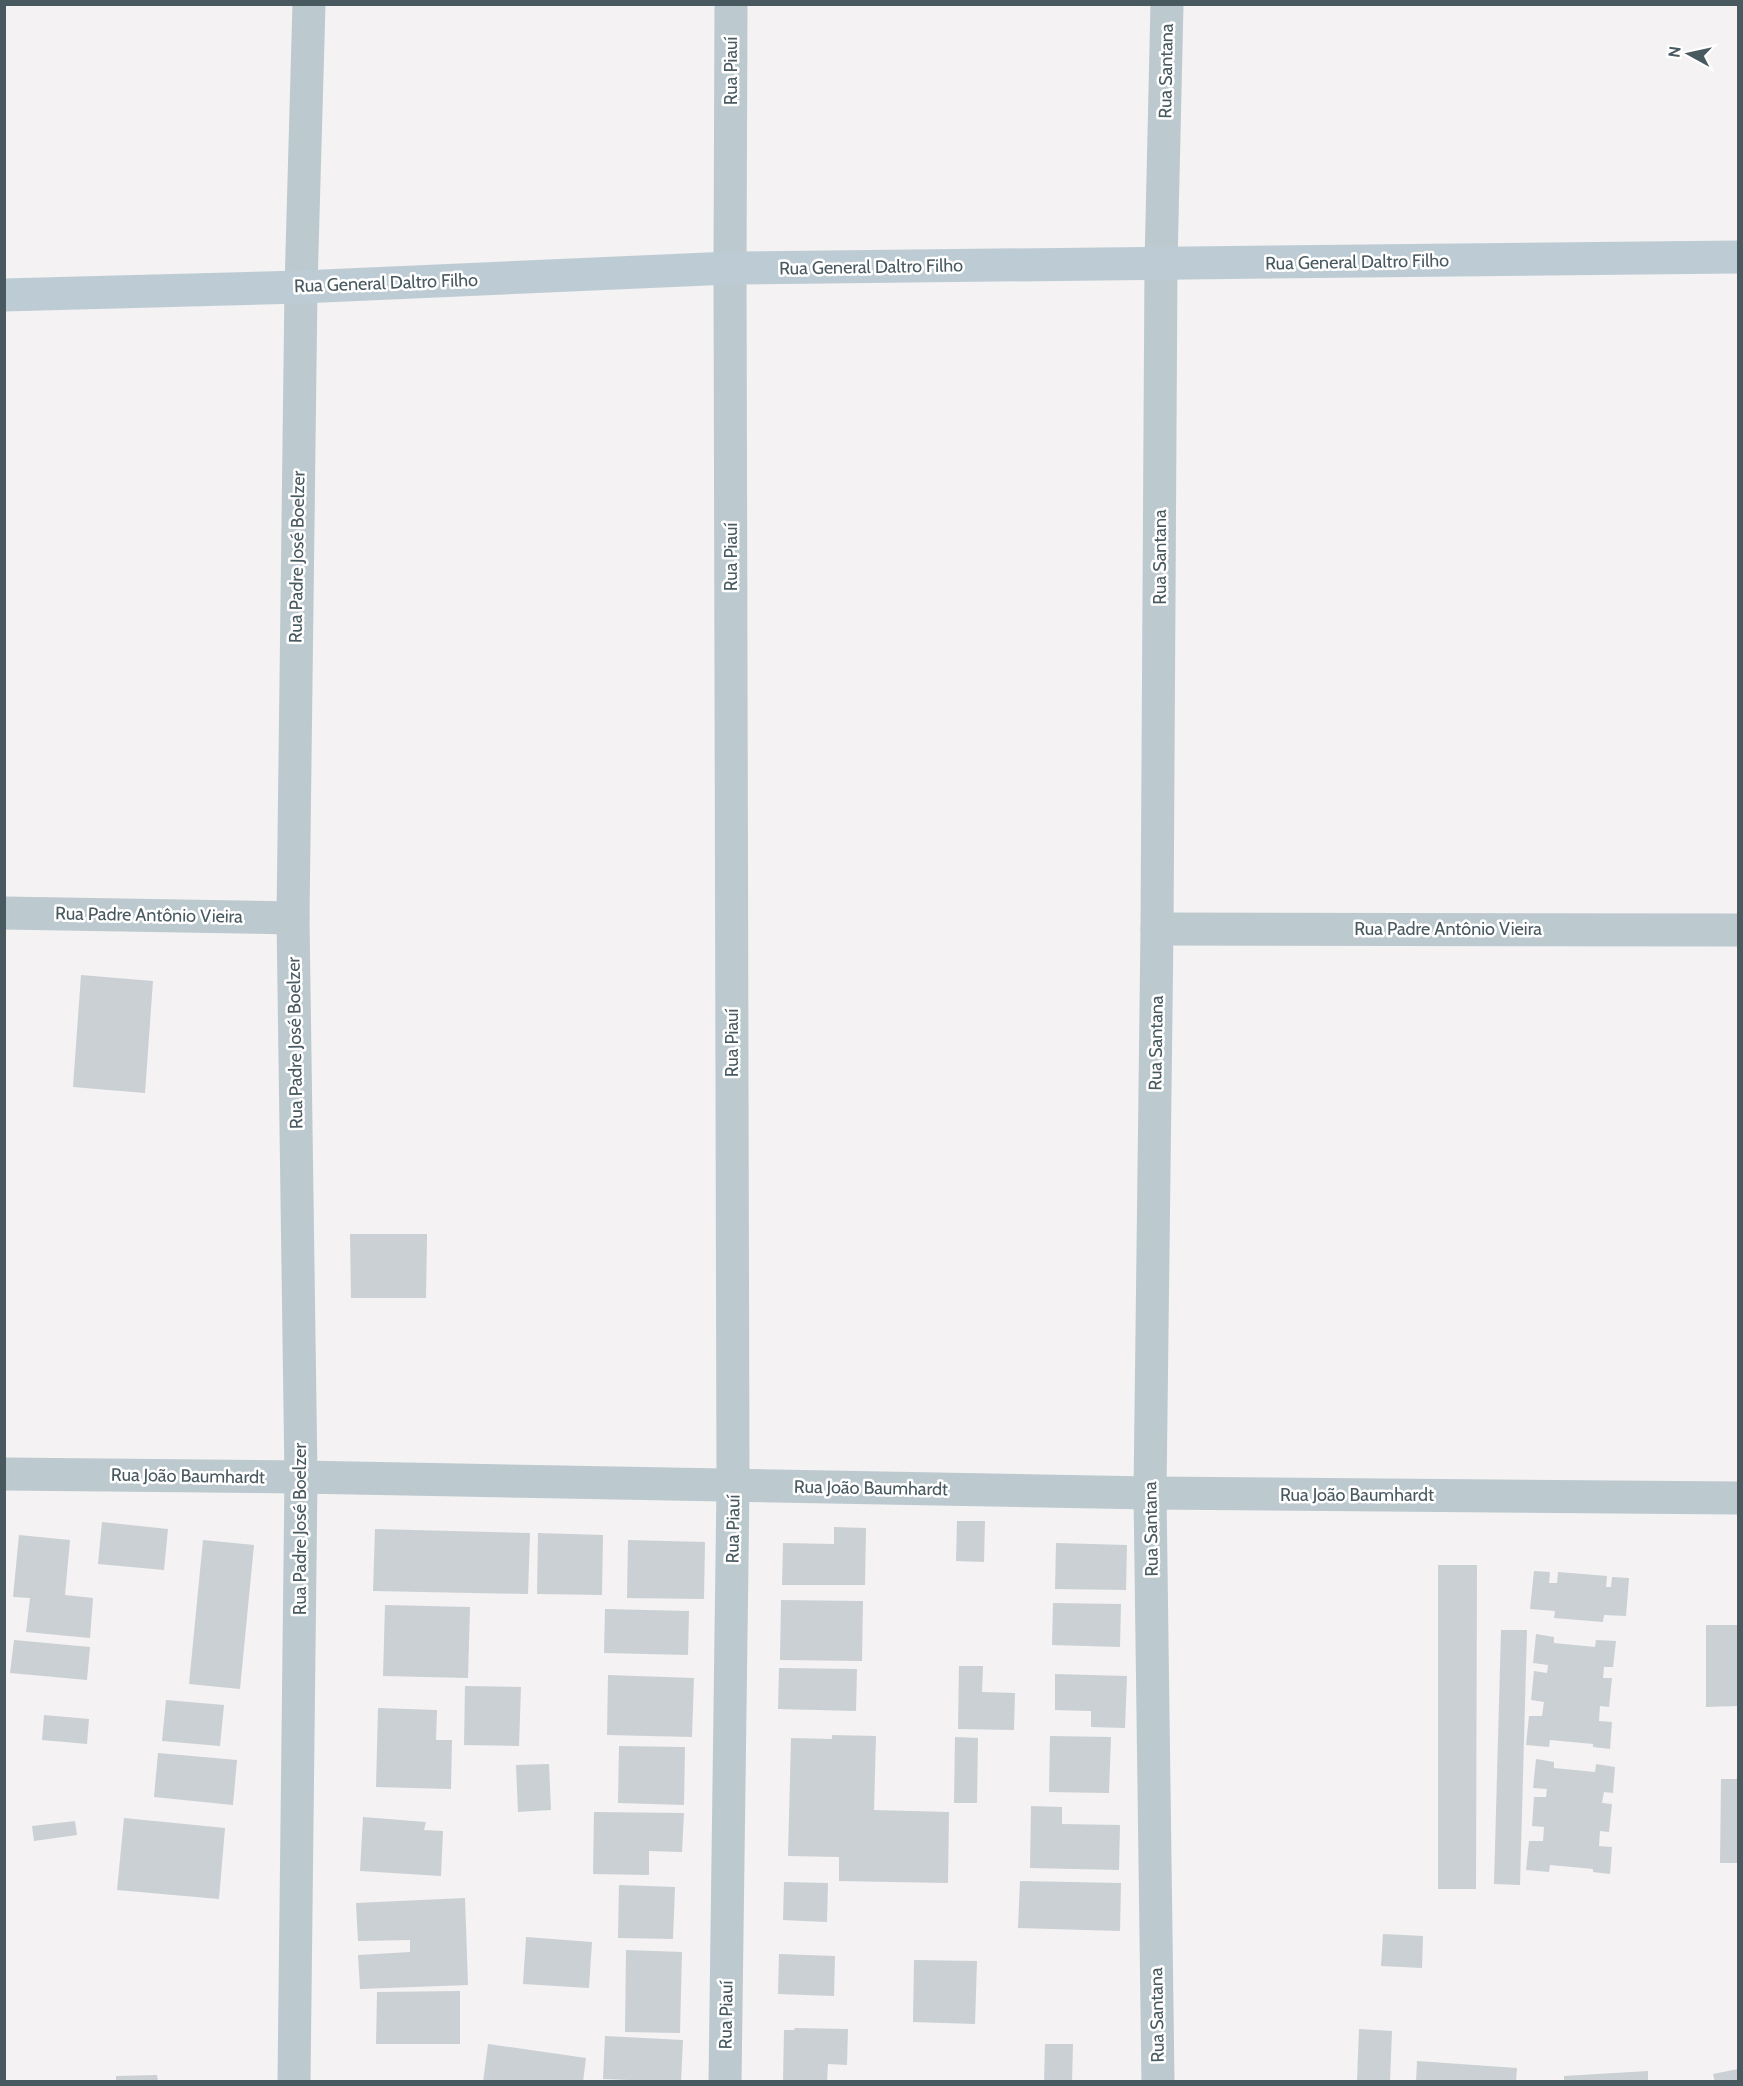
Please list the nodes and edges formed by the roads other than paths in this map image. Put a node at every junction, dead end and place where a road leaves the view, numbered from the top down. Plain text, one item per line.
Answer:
1 (309, 4) edge
2 (731, 4) edge
3 (1167, 4) edge
4 (1738, 257) edge
5 (1161, 264) junction
6 (730, 268) junction
7 (301, 286) junction
8 (4, 296) edge
9 (4, 914) edge
10 (293, 918) junction
11 (1157, 929) junction
12 (1738, 930) edge
13 (4, 1474) edge
14 (301, 1477) junction
15 (733, 1486) junction
16 (1150, 1493) junction
17 (1738, 1498) edge
18 (294, 2082) edge
19 (725, 2082) edge
20 (1158, 2082) edge

1 - 7 street, Rua Padre José Boelzer
2 - 6 street, Rua Piauí
3 - 5 street, Rua Santana
4 - 5 street, Rua General Daltro Filho
5 - 6 street, Rua General Daltro Filho
5 - 11 street, Rua Santana
6 - 7 street, Rua General Daltro Filho
6 - 15 street, Rua Piauí
7 - 8 street, Rua General Daltro Filho
7 - 10 street, Rua Padre José Boelzer
9 - 10 street, Rua Padre Antônio Vieira
10 - 14 street, Rua Padre José Boelzer
11 - 12 street, Rua Padre Antônio Vieira
11 - 16 street, Rua Santana
13 - 14 street, Rua João Baumhardt
14 - 15 street, Rua João Baumhardt
14 - 18 street, Rua Padre José Boelzer
15 - 16 street, Rua João Baumhardt
15 - 19 street, Rua Piauí
16 - 17 street, Rua João Baumhardt
16 - 20 street, Rua Santana

